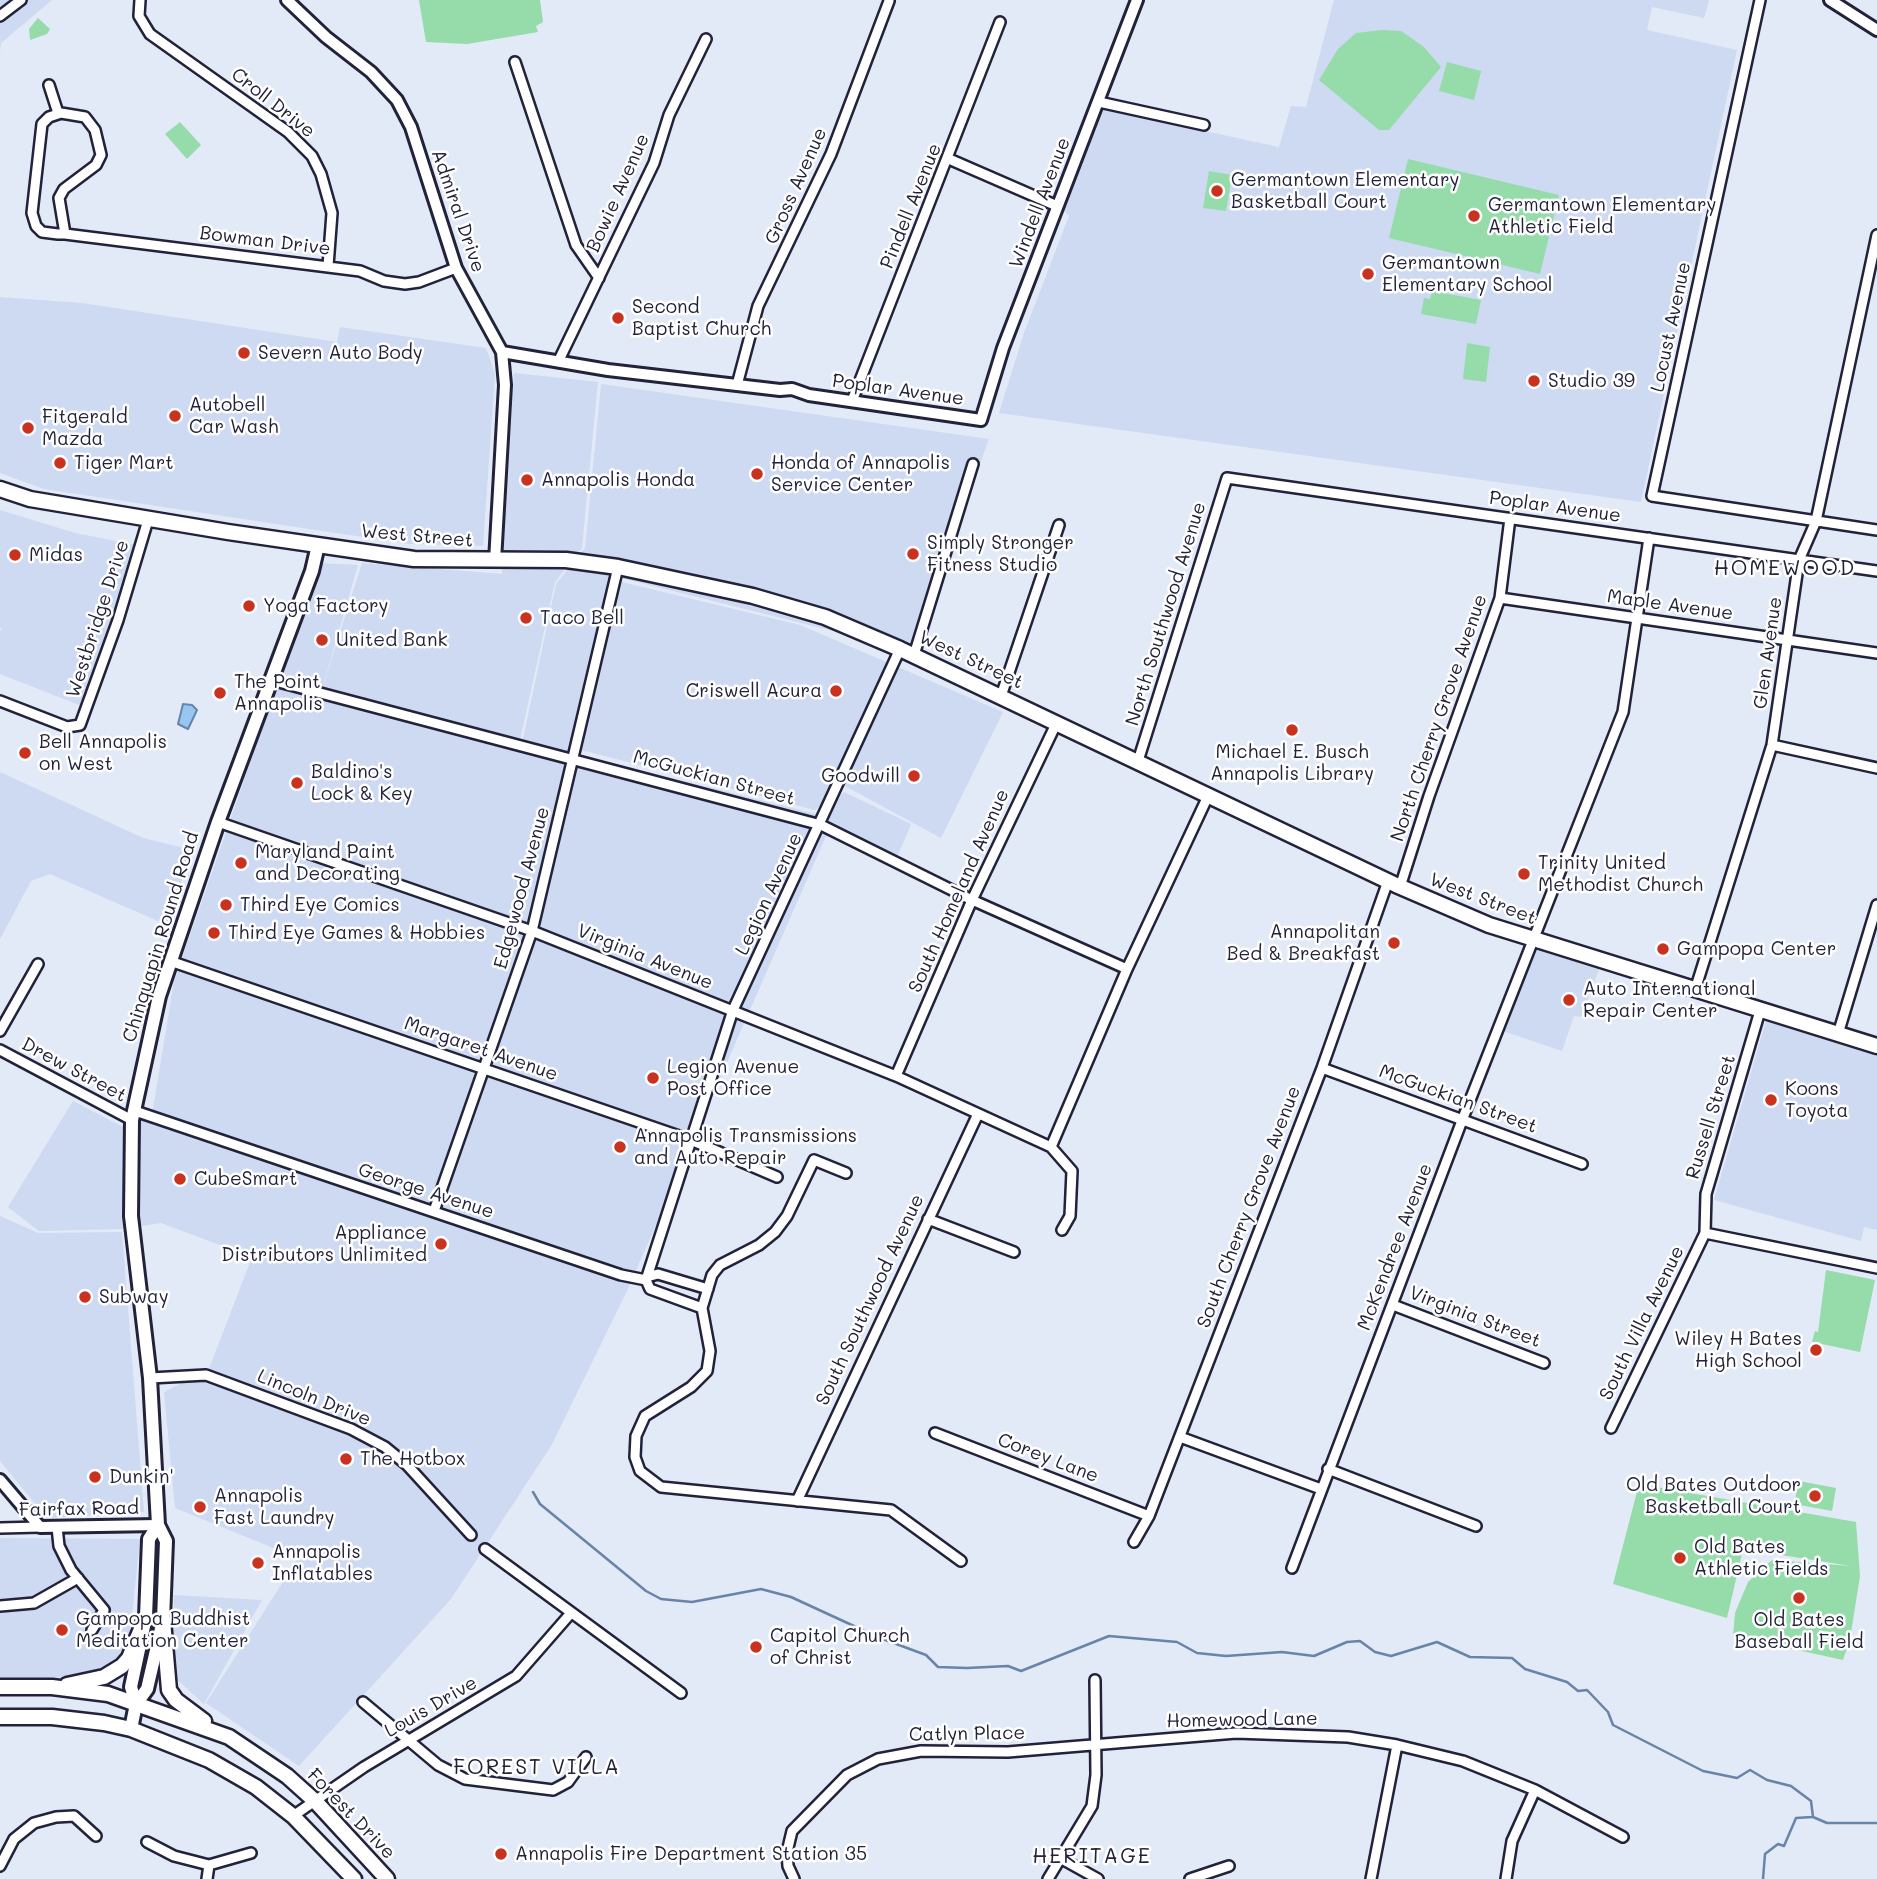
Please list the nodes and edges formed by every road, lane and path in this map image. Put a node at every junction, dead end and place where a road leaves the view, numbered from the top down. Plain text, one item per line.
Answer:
1 (21, 0) edge
2 (140, 0) edge
3 (286, 0) edge
4 (1137, 0) edge
5 (1760, 0) edge
6 (1830, 0) edge
7 (889, 1) edge
8 (0, 16) edge
9 (1000, 22) dead end
10 (1877, 30) edge
11 (706, 39) dead end
12 (515, 62) dead end
13 (49, 85) dead end
14 (1099, 102) junction
15 (58, 113) junction
16 (1204, 125) dead end
17 (949, 159) junction
18 (1057, 206) junction
19 (65, 234) junction
20 (1877, 235) edge
21 (328, 267) junction
22 (456, 268) junction
23 (599, 278) junction
24 (502, 352) junction
25 (559, 360) junction
26 (737, 385) junction
27 (852, 401) junction
28 (981, 420) joint
29 (974, 464) dead end
30 (1227, 478) joint
31 (0, 489) edge
32 (1510, 518) junction
33 (148, 520) junction
34 (1816, 521) junction
35 (1059, 525) dead end
36 (1877, 530) edge
37 (1649, 538) junction
38 (318, 545) junction
39 (1800, 560) junction
40 (495, 561) junction
41 (618, 567) junction
42 (1877, 571) edge
43 (1500, 598) junction
44 (1639, 618) junction
45 (1786, 640) junction
46 (907, 652) junction
47 (1877, 653) edge
48 (271, 680) junction
49 (1001, 696) junction
50 (0, 701) edge
51 (1057, 722) junction
52 (1772, 745) junction
53 (573, 759) junction
54 (1138, 761) junction
55 (1877, 768) edge
56 (1209, 794) junction
57 (218, 822) junction
58 (821, 825) junction
59 (1394, 884) junction
60 (972, 900) junction
61 (1877, 905) edge
62 (532, 931) junction
63 (1535, 940) junction
64 (170, 961) junction
65 (38, 964) dead end
66 (1127, 969) junction
67 (1695, 990) junction
68 (733, 1010) junction
69 (1760, 1012) junction
70 (0, 1031) edge
71 (1838, 1034) junction
72 (1877, 1046) edge
73 (1, 1052) edge
74 (484, 1068) junction
75 (1322, 1068) junction
76 (896, 1076) junction
77 (133, 1115) junction
78 (977, 1115) junction
79 (1462, 1118) junction
80 (691, 1140) junction
81 (1051, 1147) junction
82 (1582, 1164) dead end
83 (846, 1173) dead end
84 (777, 1177) dead end
85 (433, 1211) junction
86 (928, 1219) junction
87 (1062, 1230) dead end
88 (1705, 1233) junction
89 (1014, 1252) dead end
90 (1877, 1268) edge
91 (646, 1278) junction
92 (708, 1289) junction
93 (1393, 1305) junction
94 (702, 1308) junction
95 (1544, 1363) dead end
96 (150, 1378) junction
97 (1611, 1428) dead end
98 (935, 1433) dead end
99 (1180, 1437) junction
100 (1328, 1469) junction
101 (0, 1480) edge
102 (1321, 1489) junction
103 (797, 1501) junction
104 (1149, 1516) junction
105 (158, 1525) junction
106 (1476, 1526) dead end
107 (40, 1527) junction
108 (57, 1527) junction
109 (0, 1528) edge
110 (471, 1535) dead end
111 (1134, 1542) dead end
112 (485, 1549) dead end
113 (961, 1561) dead end
114 (1292, 1568) dead end
115 (78, 1577) junction
116 (0, 1606) edge
117 (571, 1613) junction
118 (146, 1617) junction
119 (163, 1620) junction
120 (92, 1630) dead end
121 (1095, 1679) dead end
122 (0, 1687) edge
123 (52, 1687) junction
124 (681, 1693) dead end
125 (363, 1702) dead end
126 (136, 1703) junction
127 (0, 1717) edge
128 (131, 1729) junction
129 (229, 1737) junction
130 (406, 1741) junction
131 (1094, 1745) junction
132 (1396, 1745) junction
133 (586, 1757) dead end
134 (1535, 1790) junction
135 (316, 1802) junction
136 (293, 1816) junction
137 (96, 1836) dead end
138 (1623, 1837) dead end
139 (147, 1842) dead end
140 (251, 1853) dead end
141 (1062, 1859) junction
142 (209, 1865) junction
143 (0, 1866) edge
144 (1229, 1866) dead end
145 (207, 1879) edge
146 (354, 1879) edge
147 (387, 1879) edge
148 (794, 1879) edge
149 (1048, 1879) edge
150 (1098, 1879) edge
151 (1190, 1879) edge
152 (1371, 1879) edge
153 (1506, 1879) edge

1 - 8 street
2 - 21 street, Croll Drive
3 - 22 street, Admiral Drive
4 - 14 street, Windell Avenue
5 - 34 street, Locust Avenue
6 - 10 street
7 - 26 street, Gross Avenue
9 - 17 street, Pindell Avenue
11 - 23 street, Bowie Avenue
12 - 23 street
13 - 15 street
14 - 16 street
14 - 18 street, Windell Avenue
15 - 19 street, Bowman Drive
15 - 19 street
17 - 18 street
17 - 27 street, Pindell Avenue
18 - 28 street, Windell Avenue
19 - 21 street, Bowman Drive
20 - 34 street, Glen Avenue
21 - 22 street, Bowman Drive
22 - 24 street, Admiral Drive
23 - 25 street, Bowie Avenue
24 - 25 street, Poplar Avenue
24 - 40 street, Admiral Drive
25 - 26 street, Poplar Avenue
26 - 27 street, Poplar Avenue
27 - 28 street, Poplar Avenue
29 - 46 street, Legion Avenue
30 - 32 street, Poplar Avenue
30 - 54 street, North Southwood Avenue
31 - 33 main road, West Street
32 - 37 street, Poplar Avenue
32 - 43 street, North Cherry Grove Avenue
33 - 38 main road, West Street
33 - 50 street, Westbridge Drive
34 - 36 street
34 - 39 street, Glen Avenue
35 - 49 street
37 - 39 street, Poplar Avenue
37 - 44 street
38 - 40 main road, West Street
38 - 48 main road, Chinquapin Round Road
39 - 42 street, Poplar Avenue
39 - 45 street, Glen Avenue
40 - 41 main road, West Street
41 - 46 main road, West Street
41 - 53 street, Edgewood Avenue
43 - 44 street, Maple Avenue
43 - 59 street, North Cherry Grove Avenue
44 - 45 street, Maple Avenue
44 - 63 street
45 - 47 street, Maple Avenue
45 - 52 street, Glen Avenue
46 - 49 main road, West Street
46 - 58 street, Legion Avenue
48 - 53 street, McGuckian Street
48 - 57 main road, Chinquapin Round Road
49 - 51 main road, West Street
51 - 54 main road, West Street
51 - 60 street, South Homeland Avenue
52 - 55 street
52 - 67 street, Glen Avenue
53 - 58 street, McGuckian Street
53 - 62 street, Edgewood Avenue
54 - 56 main road, West Street
56 - 59 main road, West Street
56 - 66 street
57 - 62 street, Virginia Avenue
57 - 64 main road, Chinquapin Round Road
58 - 60 street, McGuckian Street
58 - 68 street, Legion Avenue
59 - 63 main road, West Street
59 - 75 street, South Cherry Grove Avenue
60 - 66 street, McGuckian Street
60 - 76 street, South Homeland Avenue
61 - 71 street
62 - 68 street, Virginia Avenue
62 - 74 street, Edgewood Avenue
63 - 67 main road, West Street
63 - 79 street, McKendree Avenue
64 - 74 street, Margaret Avenue
64 - 77 main road, Chinquapin Round Road
65 - 70 street
66 - 81 street
67 - 69 main road, West Street
68 - 76 street, Virginia Avenue
68 - 80 street, Legion Avenue
69 - 71 main road, West Street
69 - 88 street, Russell Street
71 - 72 main road, West Street
73 - 77 street, Drew Street
74 - 80 street, Margaret Avenue
74 - 85 street, Edgewood Avenue
75 - 79 street, McGuckian Street
75 - 99 street, South Cherry Grove Avenue
76 - 78 street, Virginia Avenue
77 - 85 street, George Avenue
77 - 96 main road, Chinquapin Round Road
78 - 81 street, Virginia Avenue
78 - 86 street, South Southwood Avenue
79 - 82 street, McGuckian Street
79 - 93 street, McKendree Avenue
80 - 84 street, Margaret Avenue
80 - 91 street, Legion Avenue
81 - 87 street
83 - 92 street
85 - 91 street, George Avenue
86 - 89 street
86 - 103 street, South Southwood Avenue
88 - 90 street
88 - 97 street, South Villa Avenue
91 - 92 street
91 - 94 street, George Avenue
92 - 94 street
93 - 95 street, Virginia Street
93 - 100 street, McKendree Avenue
94 - 103 street
96 - 105 main road, Chinquapin Round Road
96 - 110 street, Lincoln Drive
98 - 104 street, Corey Lane
99 - 102 street
99 - 104 street, South Cherry Grove Avenue
100 - 102 street, McKendree Avenue
100 - 106 street
101 - 107 street
102 - 114 street, McKendree Avenue
103 - 113 street
104 - 111 street, South Cherry Grove Avenue
105 - 108 street, Fairfax Road
105 - 118 main road, Chinquapin Round Road
105 - 119 main road, Chinquapin Round Road
107 - 108 street, Fairfax Road
107 - 109 street, Fairfax Road
108 - 115 street
112 - 117 street
115 - 116 street
115 - 120 street
117 - 124 street
117 - 130 street, Louis Drive
118 - 123 main road
118 - 126 main road, Chinquapin Round Road
119 - 126 main road, Chinquapin Round Road
119 - 129 main road
121 - 131 street
122 - 123 main road
123 - 126 main road, Forest Drive
125 - 130 street
126 - 128 main road, Chinquapin Round Road
126 - 129 main road, Forest Drive
127 - 128 main road
128 - 136 main road
129 - 135 main road, Forest Drive
130 - 133 street
130 - 135 street, Louis Drive
131 - 132 street, Homewood Lane
131 - 141 street
131 - 148 street, Catlyn Place
132 - 134 street, Homewood Lane
132 - 152 street
134 - 138 street, Homewood Lane
134 - 153 street
135 - 136 street, Louis Drive
135 - 147 main road, Forest Drive
136 - 146 main road
137 - 143 street
139 - 142 street
140 - 142 street
141 - 149 street
141 - 150 street
142 - 145 street
144 - 151 street

